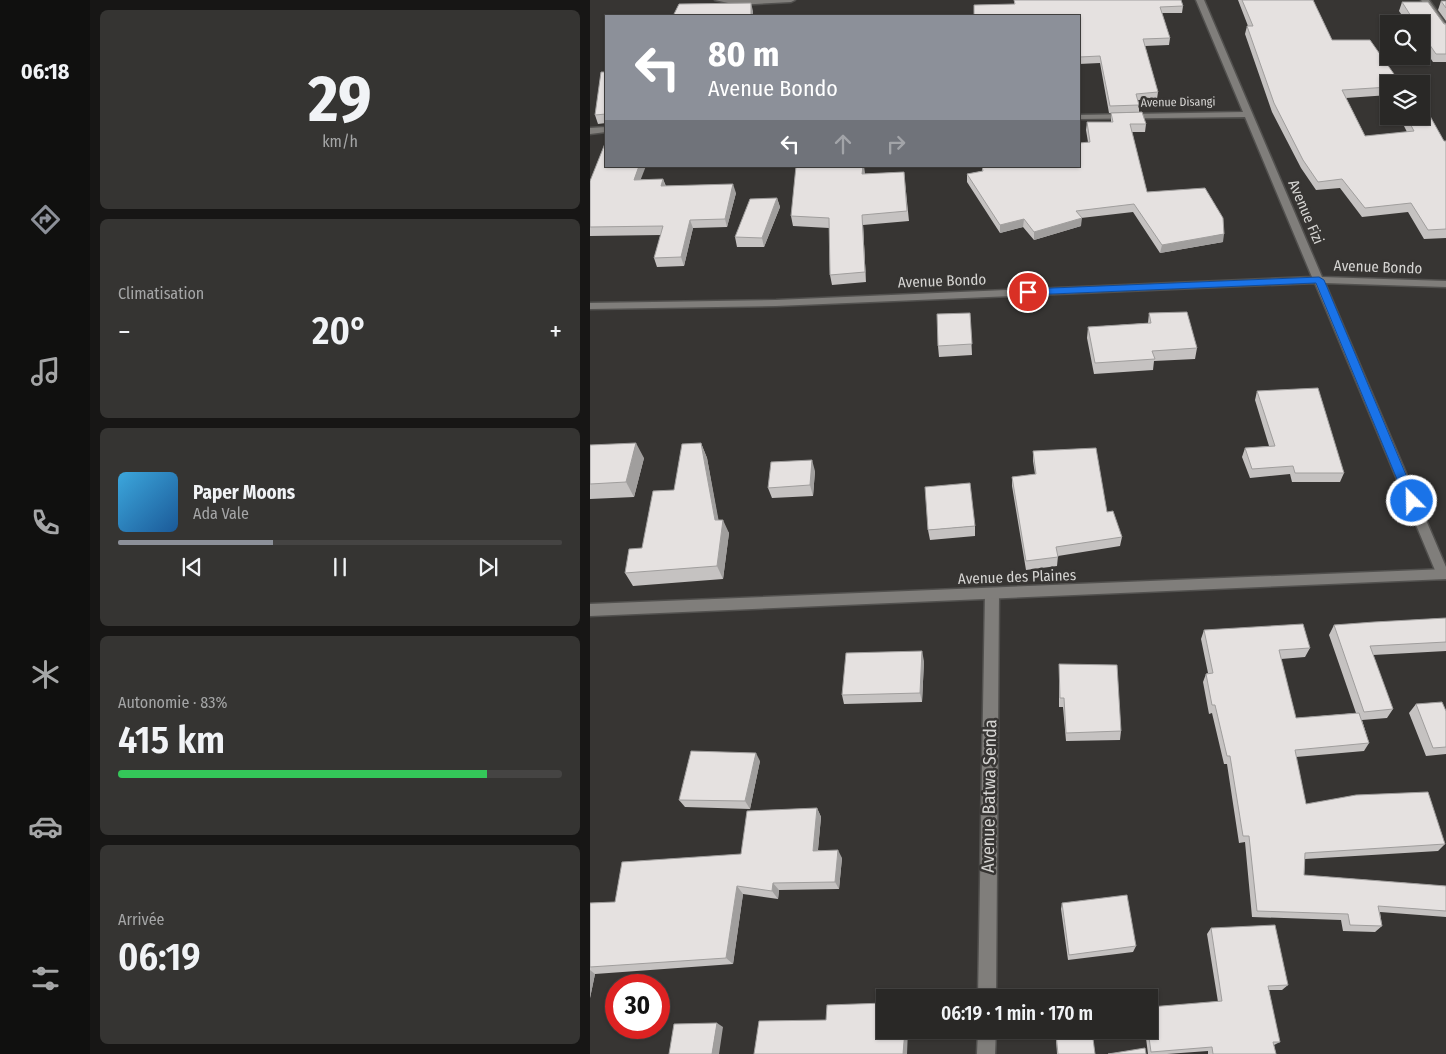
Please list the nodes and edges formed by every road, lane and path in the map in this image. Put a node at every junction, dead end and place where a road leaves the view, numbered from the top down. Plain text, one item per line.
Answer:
1 (719, 0) edge
2 (791, 0) edge
3 (1200, 0) edge
4 (1425, 0) edge
5 (1446, 29) edge
6 (1247, 114) junction
7 (1080, 117) edge
8 (605, 130) edge
9 (590, 131) edge
10 (1319, 280) junction
11 (1446, 284) edge
12 (590, 306) edge
13 (1444, 574) edge
14 (992, 594) junction
15 (590, 610) edge
16 (987, 989) edge
17 (986, 1039) edge
18 (986, 1054) edge

1 - 2 street
3 - 6 street, Avenue Fizi
4 - 5 street
6 - 7 street, Avenue Disangi
6 - 10 street, Avenue Fizi
8 - 9 street
10 - 11 street, Avenue Bondo
10 - 12 street, Avenue Bondo
10 - 13 street, Avenue Fizi
13 - 14 street, Avenue des Plaines
14 - 15 street, Avenue des Plaines
14 - 16 street, Avenue Batwa Senda
17 - 18 street

